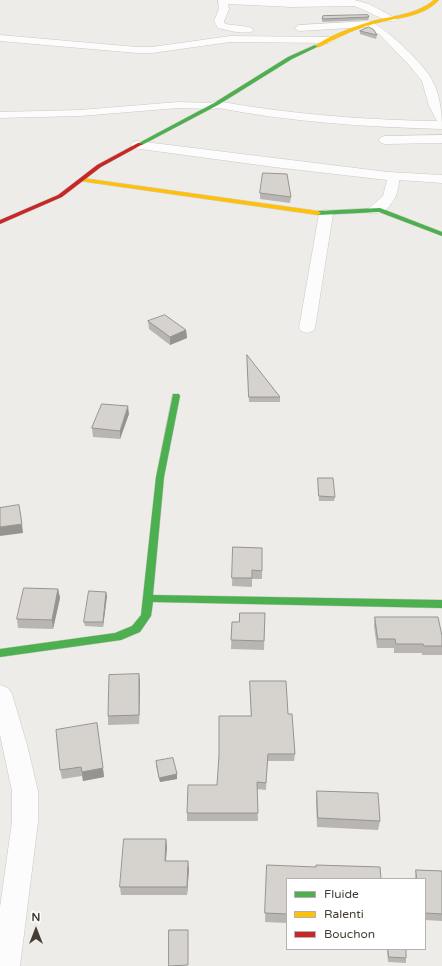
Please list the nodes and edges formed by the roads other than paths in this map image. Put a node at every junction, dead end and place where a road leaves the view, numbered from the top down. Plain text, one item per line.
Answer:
1 (429, 0) edge
2 (437, 0) edge
3 (223, 1) edge
4 (364, 3) edge
5 (392, 19) junction
6 (369, 24) junction
7 (290, 28) dead end
8 (260, 29) dead end
9 (245, 30) junction
10 (0, 38) edge
11 (284, 39) junction
12 (329, 40) junction
13 (214, 105) junction
14 (0, 115) edge
15 (442, 120) edge
16 (442, 125) edge
17 (442, 139) edge
18 (385, 140) dead end
19 (137, 145) junction
20 (394, 176) junction
21 (442, 179) edge
22 (82, 180) junction
23 (374, 210) junction
24 (326, 214) junction
25 (0, 222) edge
26 (442, 234) edge
27 (307, 328) dead end
28 (176, 396) dead end
29 (148, 598) junction
30 (442, 604) edge
31 (0, 653) edge
32 (0, 694) edge
33 (6, 966) edge

1 - 2 street
2 - 5 street
3 - 4 street
3 - 9 street
4 - 5 street
5 - 6 street
6 - 7 street
6 - 12 street
6 - 15 street
8 - 9 street
9 - 11 street
10 - 11 street
11 - 12 street
12 - 13 street
13 - 14 street
13 - 16 street
13 - 19 street
17 - 18 street
19 - 20 street
19 - 22 street
20 - 21 street
20 - 23 street
22 - 24 street
22 - 25 street
23 - 24 street
23 - 26 street
24 - 27 street
28 - 29 street
29 - 30 street
29 - 31 street
32 - 33 street

